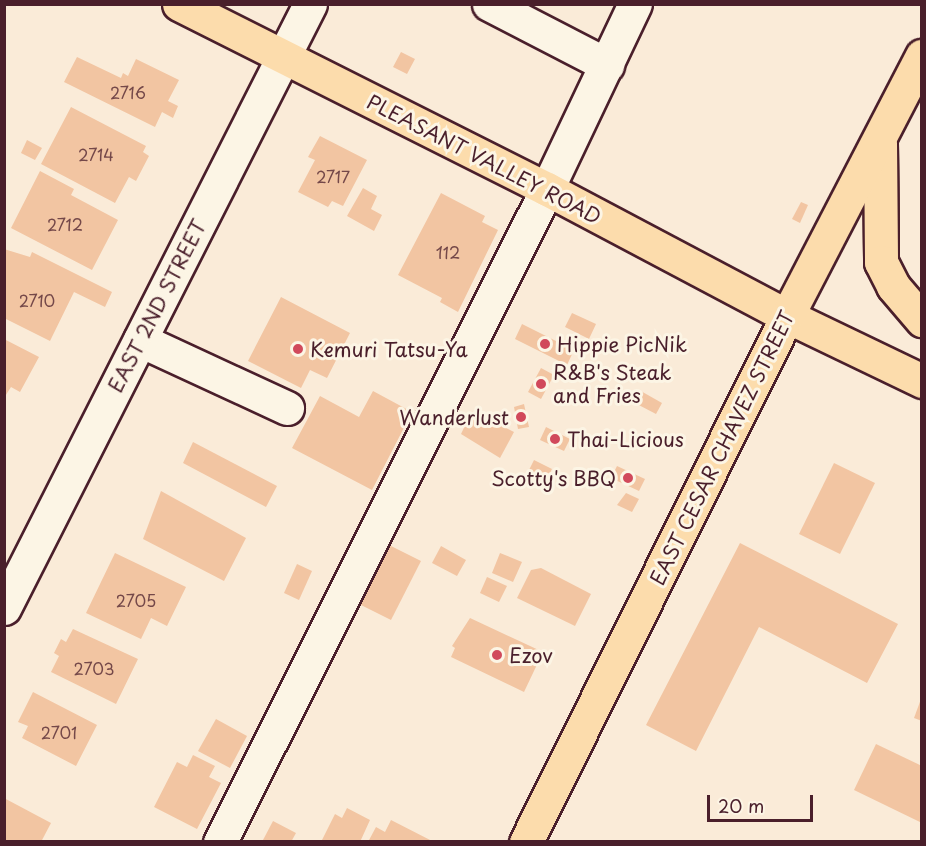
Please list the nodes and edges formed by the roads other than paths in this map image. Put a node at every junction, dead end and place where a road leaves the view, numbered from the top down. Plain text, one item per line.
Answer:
1 (179, 4) edge
2 (310, 4) edge
3 (489, 4) edge
4 (635, 4) edge
5 (921, 56) edge
6 (283, 58) junction
7 (607, 65) junction
8 (880, 137) junction
9 (547, 189) junction
10 (787, 316) junction
11 (921, 320) edge
12 (140, 340) junction
13 (921, 381) edge
14 (287, 408) dead end
15 (4, 608) edge
16 (220, 842) edge
17 (526, 842) edge

1 - 6 main road, PLEASANT VALLEY ROAD
2 - 6 street, EAST 2ND STREET
3 - 7 street
4 - 7 street
5 - 8 main road, EAST CESAR CHAVEZ STREET
6 - 9 main road, PLEASANT VALLEY ROAD
6 - 12 street, EAST 2ND STREET
7 - 9 street
8 - 10 main road, EAST CESAR CHAVEZ STREET
8 - 11 main road
9 - 10 main road, PLEASANT VALLEY ROAD
9 - 16 street
10 - 13 main road, PLEASANT VALLEY ROAD
10 - 17 main road, EAST CESAR CHAVEZ STREET
12 - 14 street
12 - 15 street, EAST 2ND STREET

